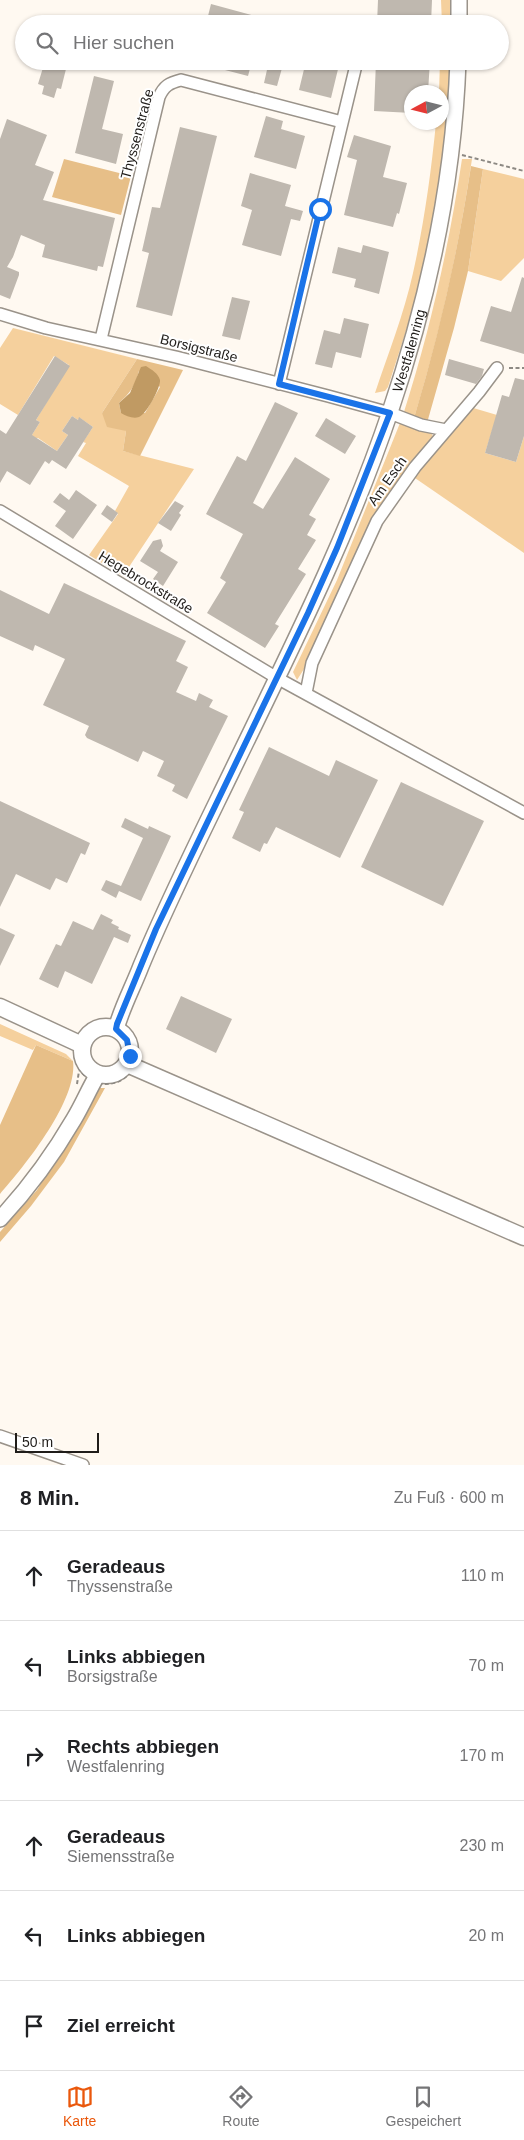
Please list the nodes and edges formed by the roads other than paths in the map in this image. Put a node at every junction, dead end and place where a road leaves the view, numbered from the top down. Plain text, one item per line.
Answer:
1 (459, 0) edge
2 (458, 15) edge
3 (355, 70) edge
4 (457, 70) edge
5 (342, 122) junction
6 (0, 314) edge
7 (101, 339) junction
8 (497, 368) road end
9 (279, 384) junction
10 (390, 413) junction
11 (446, 430) junction
12 (0, 510) edge
13 (277, 678) junction
14 (306, 693) junction
15 (524, 812) edge
16 (0, 1007) edge
17 (116, 1026) junction
18 (79, 1043) junction
19 (130, 1065) junction
20 (96, 1078) junction
21 (0, 1219) edge
22 (524, 1237) edge
23 (0, 1436) edge
24 (82, 1465) edge

1 - 2 street
3 - 5 street
4 - 10 street, Westfalenring
5 - 7 street, Thyssenstraße
5 - 9 street
6 - 7 street, Borsigstraße
7 - 9 street, Borsigstraße
8 - 11 street, Am Esch
9 - 10 street, Borsigstraße
10 - 11 street
10 - 13 street, Westfalenring
11 - 14 street, Am Esch
12 - 13 street, Hegebrockstraße
13 - 14 street, Hegebrockstraße
13 - 17 street, Westfalenring
14 - 15 street, Hegebrockstraße
16 - 18 main road
17 - 18 main road
17 - 19 main road
18 - 20 main road
19 - 20 main road
19 - 22 main road
20 - 21 street
23 - 24 street

